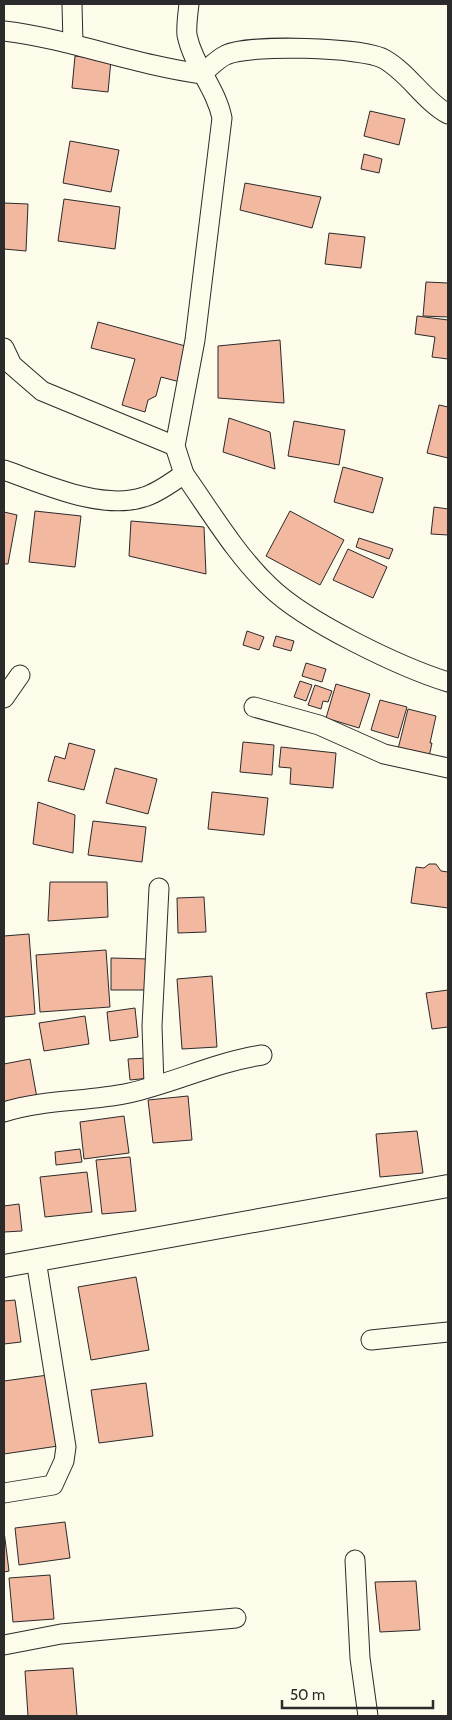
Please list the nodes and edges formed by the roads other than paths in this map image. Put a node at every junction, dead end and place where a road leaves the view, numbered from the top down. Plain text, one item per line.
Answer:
1 (72, 4) edge
2 (189, 4) edge
3 (4, 31) edge
4 (72, 44) junction
5 (202, 74) junction
6 (448, 114) edge
7 (4, 348) edge
8 (176, 446) junction
9 (4, 470) edge
10 (184, 474) junction
11 (20, 675) dead end
12 (448, 682) edge
13 (4, 698) edge
14 (254, 707) dead end
15 (448, 768) edge
16 (159, 888) dead end
17 (262, 1055) dead end
18 (154, 1085) junction
19 (4, 1112) edge
20 (448, 1186) edge
21 (36, 1260) junction
22 (4, 1266) edge
23 (448, 1332) edge
24 (371, 1340) dead end
25 (4, 1493) edge
26 (355, 1560) dead end
27 (236, 1618) dead end
28 (4, 1645) edge
29 (368, 1716) edge

1 - 4 street
2 - 5 street
3 - 4 street
4 - 5 street
5 - 6 street
5 - 8 street
7 - 8 street
8 - 10 street
9 - 10 street
10 - 12 street
11 - 13 street
14 - 15 street
16 - 18 street
17 - 18 street
18 - 19 street
20 - 21 street
21 - 22 street
21 - 25 street
23 - 24 street
26 - 29 street
27 - 28 street

